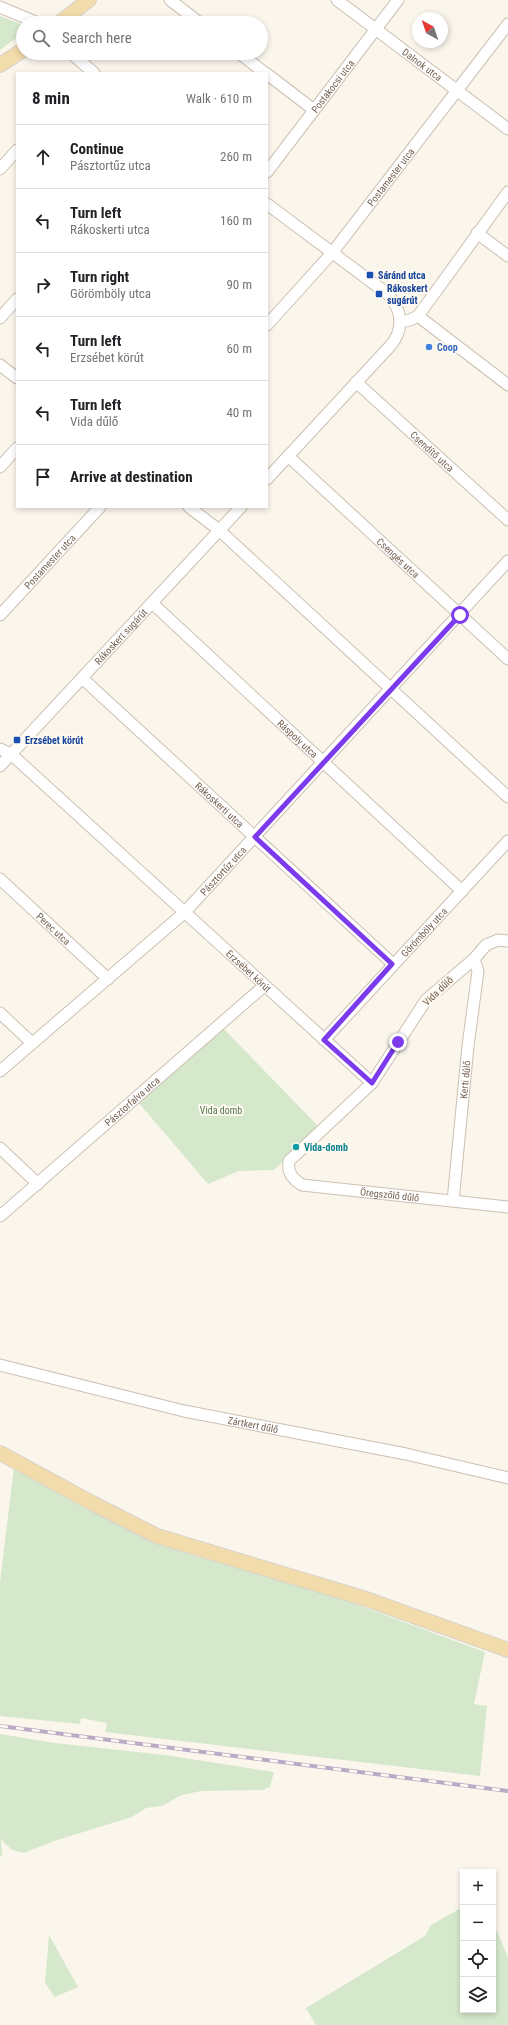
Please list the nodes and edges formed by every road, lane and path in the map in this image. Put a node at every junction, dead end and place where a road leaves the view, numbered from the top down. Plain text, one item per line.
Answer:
1 (89, 0) edge
2 (170, 0) edge
3 (337, 0) edge
4 (398, 0) edge
5 (0, 7) edge
6 (21, 16) edge
7 (68, 16) edge
8 (191, 16) edge
9 (508, 24) edge
10 (376, 29) junction
11 (16, 55) edge
12 (78, 60) edge
13 (248, 60) edge
14 (0, 65) edge
15 (90, 72) edge
16 (263, 72) edge
17 (268, 76) edge
18 (458, 90) junction
19 (314, 110) junction
20 (508, 129) edge
21 (16, 151) edge
22 (0, 169) edge
23 (268, 171) edge
24 (508, 192) edge
25 (268, 205) edge
26 (477, 233) junction
27 (332, 253) junction
28 (508, 256) edge
29 (16, 300) edge
30 (418, 316) junction
31 (0, 318) edge
32 (400, 322) junction
33 (268, 324) edge
34 (0, 365) edge
35 (16, 377) edge
36 (356, 382) junction
37 (508, 385) edge
38 (16, 449) edge
39 (288, 456) junction
40 (0, 467) edge
41 (268, 478) edge
42 (99, 508) edge
43 (190, 508) edge
44 (240, 508) edge
45 (508, 520) edge
46 (219, 530) junction
47 (508, 561) edge
48 (152, 603) junction
49 (0, 615) edge
50 (460, 615) junction
51 (508, 659) edge
52 (82, 678) junction
53 (391, 690) junction
54 (0, 749) edge
55 (11, 754) junction
56 (323, 763) junction
57 (0, 766) edge
58 (508, 796) edge
59 (255, 837) junction
60 (508, 841) edge
61 (0, 879) edge
62 (462, 891) junction
63 (184, 913) junction
64 (508, 941) edge
65 (474, 959) junction
66 (392, 964) junction
67 (108, 979) junction
68 (264, 986) junction
69 (0, 1013) edge
70 (324, 1040) junction
71 (32, 1043) junction
72 (0, 1072) edge
73 (372, 1083) junction
74 (0, 1148) edge
75 (289, 1161) joint
76 (38, 1184) junction
77 (453, 1201) junction
78 (508, 1206) edge
79 (0, 1216) edge
80 (0, 1365) edge
81 (0, 1452) edge
82 (508, 1478) edge
83 (508, 1650) edge

1 - 7 main road
2 - 8 street
3 - 10 street, Dalnok utca
4 - 10 street, Postakocsi utca
5 - 6 street
9 - 18 street, Postamester utca
10 - 18 street, Dalnok utca
10 - 19 street, Postakocsi utca
11 - 14 main road
12 - 15 street
13 - 16 street
17 - 19 street
18 - 20 street, Dalnok utca
18 - 27 street, Postamester utca
19 - 23 street, Postakocsi utca
21 - 22 street
24 - 26 street
25 - 27 street
26 - 28 street
26 - 30 street
27 - 32 street
27 - 33 street, Postamester utca
29 - 31 street
30 - 32 street
30 - 37 street
32 - 36 street
34 - 35 street
36 - 39 street
36 - 45 street, Csendítő utca
38 - 40 street
39 - 41 street
39 - 50 street, Csengés utca
42 - 49 street, Postamester utca
43 - 46 street
44 - 46 street, Rákoskert sugárút
46 - 48 street, Rákoskert sugárút
46 - 53 street
47 - 50 street, Pásztortűz utca
48 - 52 street, Rákoskert sugárút
48 - 56 street, Ráspoly utca
50 - 51 street, Csengés utca
50 - 53 street, Pásztortűz utca
52 - 55 street, Rákoskert sugárút
52 - 59 street, Rákoskerti utca
53 - 56 street, Pásztortűz utca
53 - 58 street
54 - 55 street, Erzsébet körút
55 - 57 street, Rákoskert sugárút
55 - 63 street, Erzsébet körút
56 - 59 street, Pásztortűz utca
56 - 62 street, Ráspoly utca
59 - 63 street, Pásztortűz utca
59 - 66 street, Rákoskerti utca
60 - 62 street, Görömböly utca
61 - 67 street, Perec utca
62 - 66 street, Görömböly utca
63 - 67 street, Pásztortűz utca
63 - 68 street, Erzsébet körút
64 - 65 street, Vida dűlő
65 - 73 street, Vida dűlő
65 - 77 street, Kerti dűlő
66 - 70 street, Görömböly utca
67 - 71 street, Pásztortűz utca
68 - 70 street, Erzsébet körút
68 - 76 street, Pásztorfalva utca
69 - 71 street
70 - 73 street, Erzsébet körút
71 - 72 street, Pásztortűz utca
73 - 75 street, Vida dűlő
74 - 76 street
75 - 77 street, Öregszőlő dűlő
76 - 79 street, Pásztorfalva utca
77 - 78 street, Öregszőlő dűlő
80 - 82 street, Zártkert dűlő
81 - 83 main road

